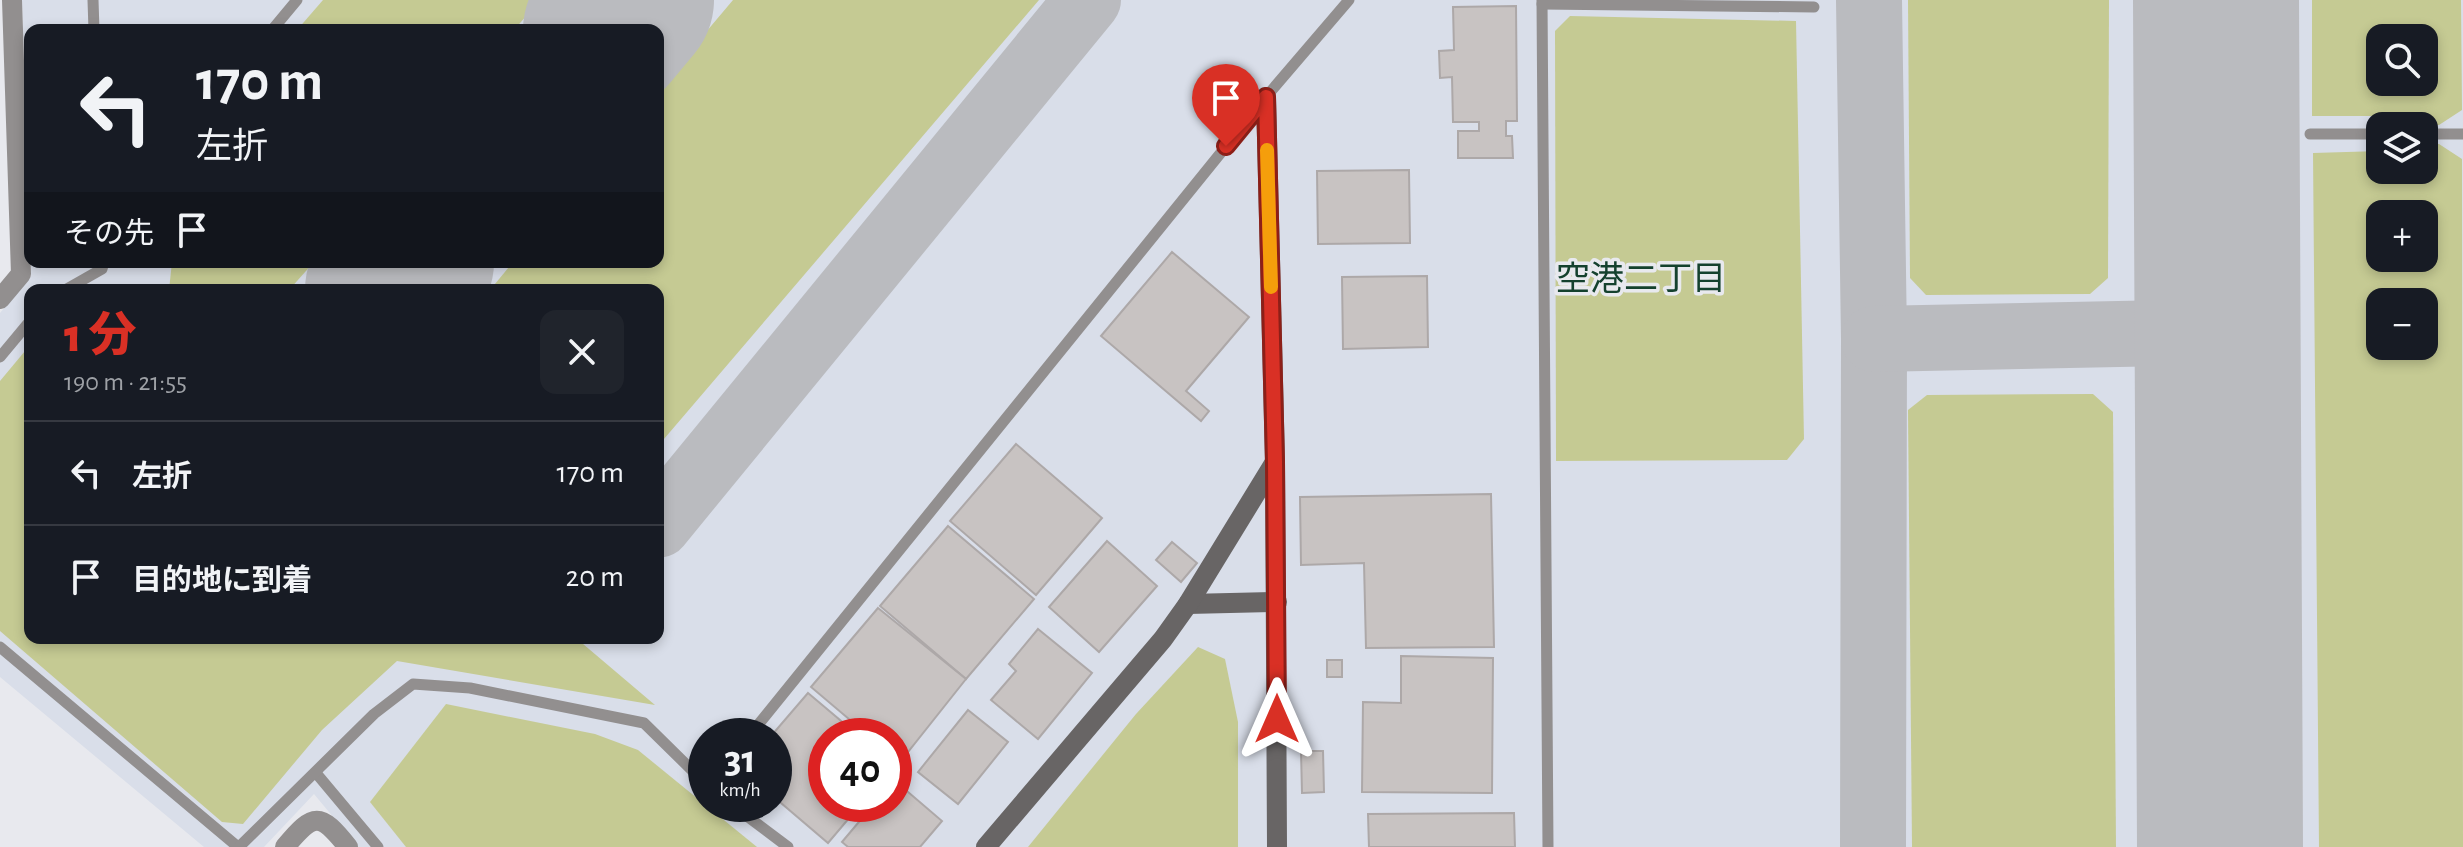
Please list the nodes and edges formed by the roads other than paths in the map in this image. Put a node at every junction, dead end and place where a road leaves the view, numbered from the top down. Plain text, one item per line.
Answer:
1 (12, 0) edge
2 (93, 0) edge
3 (297, 0) edge
4 (1349, 0) edge
5 (1542, 2) edge
6 (1814, 7) dead end
7 (94, 24) edge
8 (277, 24) edge
9 (1266, 97) junction
10 (2310, 134) dead end
11 (2366, 134) edge
12 (2438, 134) edge
13 (2463, 134) edge
14 (97, 268) edge
15 (74, 284) edge
16 (0, 299) edge
17 (24, 328) edge
18 (0, 357) edge
19 (1275, 462) junction
20 (1277, 602) junction
21 (1188, 604) junction
22 (0, 647) edge
23 (764, 718) edge
24 (688, 766) edge
25 (316, 773) junction
26 (755, 822) edge
27 (239, 847) edge
28 (285, 847) edge
29 (348, 847) edge
30 (378, 847) edge
31 (788, 847) edge
32 (986, 847) edge
33 (1277, 847) edge
34 (1548, 847) edge

1 - 16 street
2 - 7 lane
3 - 8 lane
4 - 9 lane
5 - 6 lane
5 - 34 lane
9 - 19 street
9 - 23 lane
10 - 11 lane
12 - 13 lane
14 - 15 lane
17 - 18 lane
19 - 20 street
19 - 21 street
20 - 21 street
20 - 33 street
21 - 32 street
22 - 27 lane
24 - 25 lane
25 - 27 lane
25 - 30 lane
26 - 31 lane
28 - 29 street

